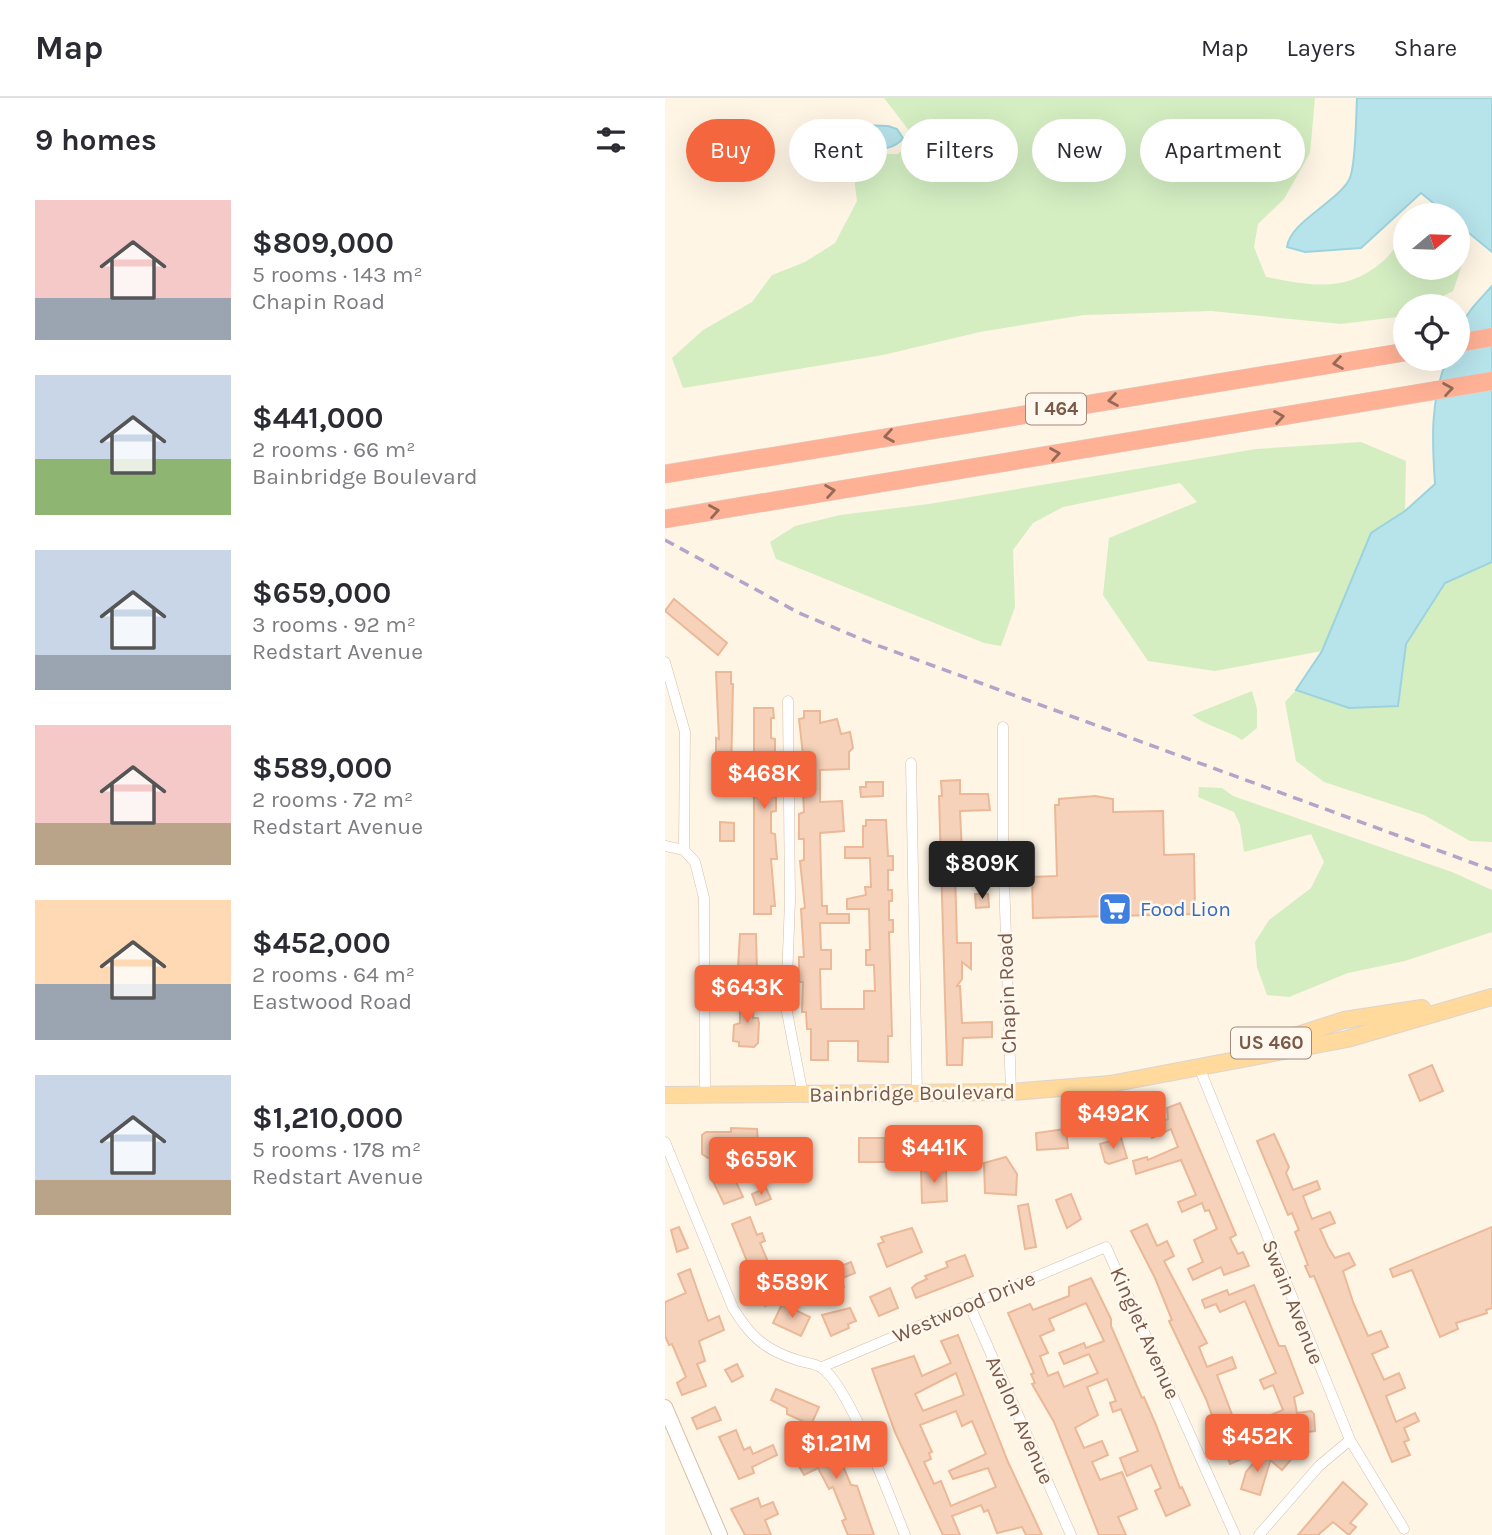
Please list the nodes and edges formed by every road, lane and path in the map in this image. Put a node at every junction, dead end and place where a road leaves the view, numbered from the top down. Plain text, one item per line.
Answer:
1 (1492, 337) edge
2 (1470, 341) edge
3 (1393, 354) edge
4 (1492, 381) edge
5 (665, 474) edge
6 (665, 519) edge
7 (665, 662) edge
8 (788, 701) dead end
9 (1003, 727) dead end
10 (911, 763) dead end
11 (665, 846) edge
12 (684, 850) junction
13 (1488, 998) edge
14 (1199, 1067) junction
15 (1011, 1092) junction
16 (917, 1094) junction
17 (665, 1095) edge
18 (705, 1095) junction
19 (803, 1095) junction
20 (665, 1142) edge
21 (1106, 1247) joint
22 (969, 1304) junction
23 (822, 1367) junction
24 (665, 1407) edge
25 (1350, 1440) junction
26 (1404, 1529) dead end
27 (720, 1535) edge
28 (905, 1535) edge
29 (1071, 1535) edge
30 (1235, 1535) edge
31 (1259, 1535) edge

1 - 2 highway
3 -> 5 highway, I 464
6 -> 4 highway, I 464
7 - 12 street
8 - 19 street
9 - 15 street, Chapin Road
10 - 16 street
11 - 12 street
12 - 18 street
13 - 14 main road, Bainbridge Boulevard / US 460
14 - 15 main road, Bainbridge Boulevard / US 460
14 - 25 street, Swain Avenue
15 - 16 main road, Bainbridge Boulevard / US 460
16 - 19 main road, Bainbridge Boulevard / US 460
17 - 18 main road, Bainbridge Boulevard / US 460
18 - 19 main road, Bainbridge Boulevard / US 460
20 - 23 street
21 - 22 street, Westwood Drive
21 - 30 street, Kinglet Avenue
22 - 23 street, Westwood Drive
22 - 29 street, Avalon Avenue
23 - 28 street
24 - 27 street
25 - 26 street, Swain Avenue
25 - 31 street

